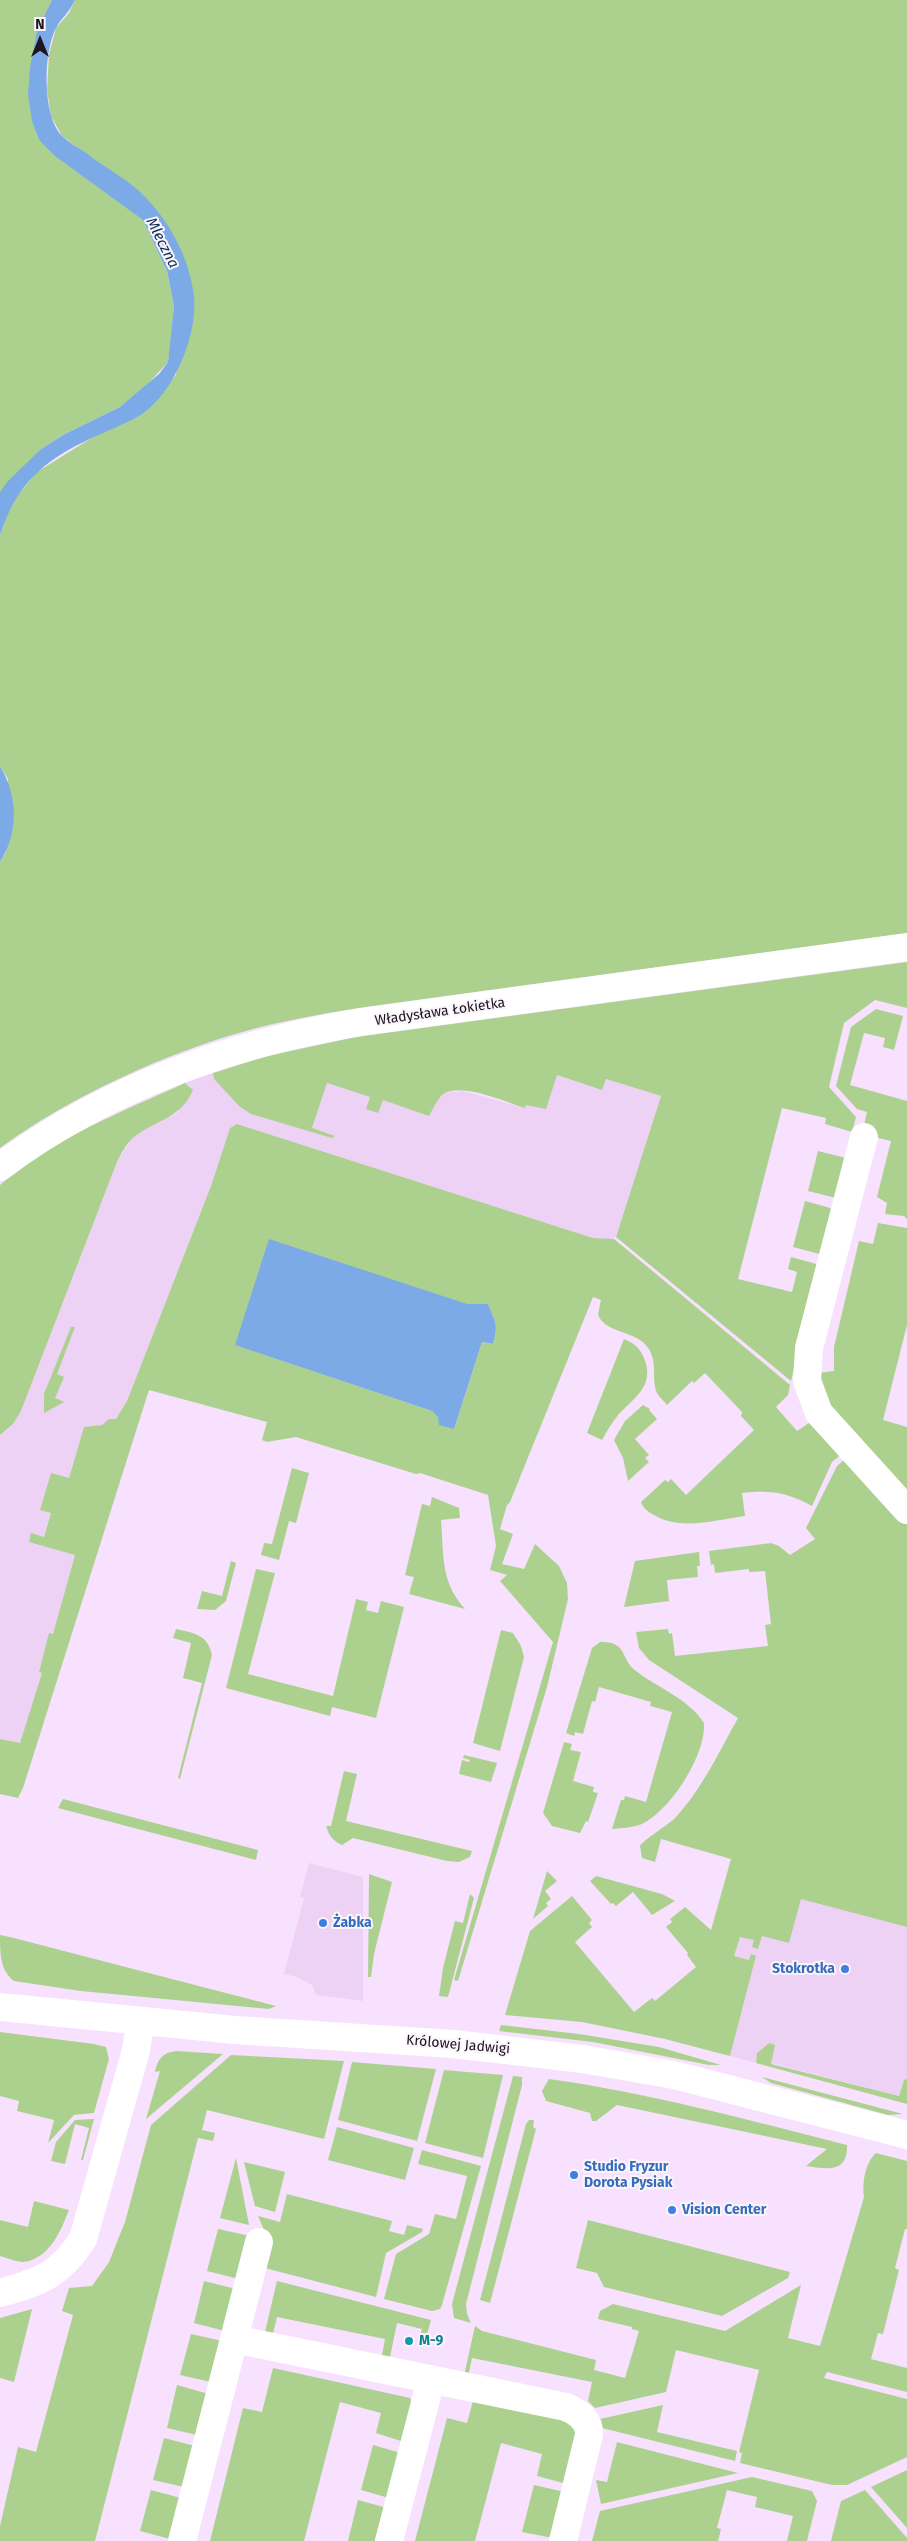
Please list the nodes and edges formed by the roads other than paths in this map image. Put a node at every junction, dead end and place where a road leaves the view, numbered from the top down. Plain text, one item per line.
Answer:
1 (907, 947) edge
2 (864, 1137) dead end
3 (0, 1167) edge
4 (907, 1510) edge
5 (0, 2007) edge
6 (141, 2022) junction
7 (907, 2135) edge
8 (259, 2242) dead end
9 (0, 2292) edge
10 (234, 2339) junction
11 (431, 2380) junction
12 (182, 2541) edge
13 (389, 2541) edge
14 (563, 2541) edge

1 - 3 street, Władysława Łokietka
2 - 4 street
5 - 6 street, Królowej Jadwigi
6 - 7 street, Królowej Jadwigi
6 - 9 street
8 - 10 street
10 - 11 street
10 - 12 street
11 - 13 street
11 - 14 street

